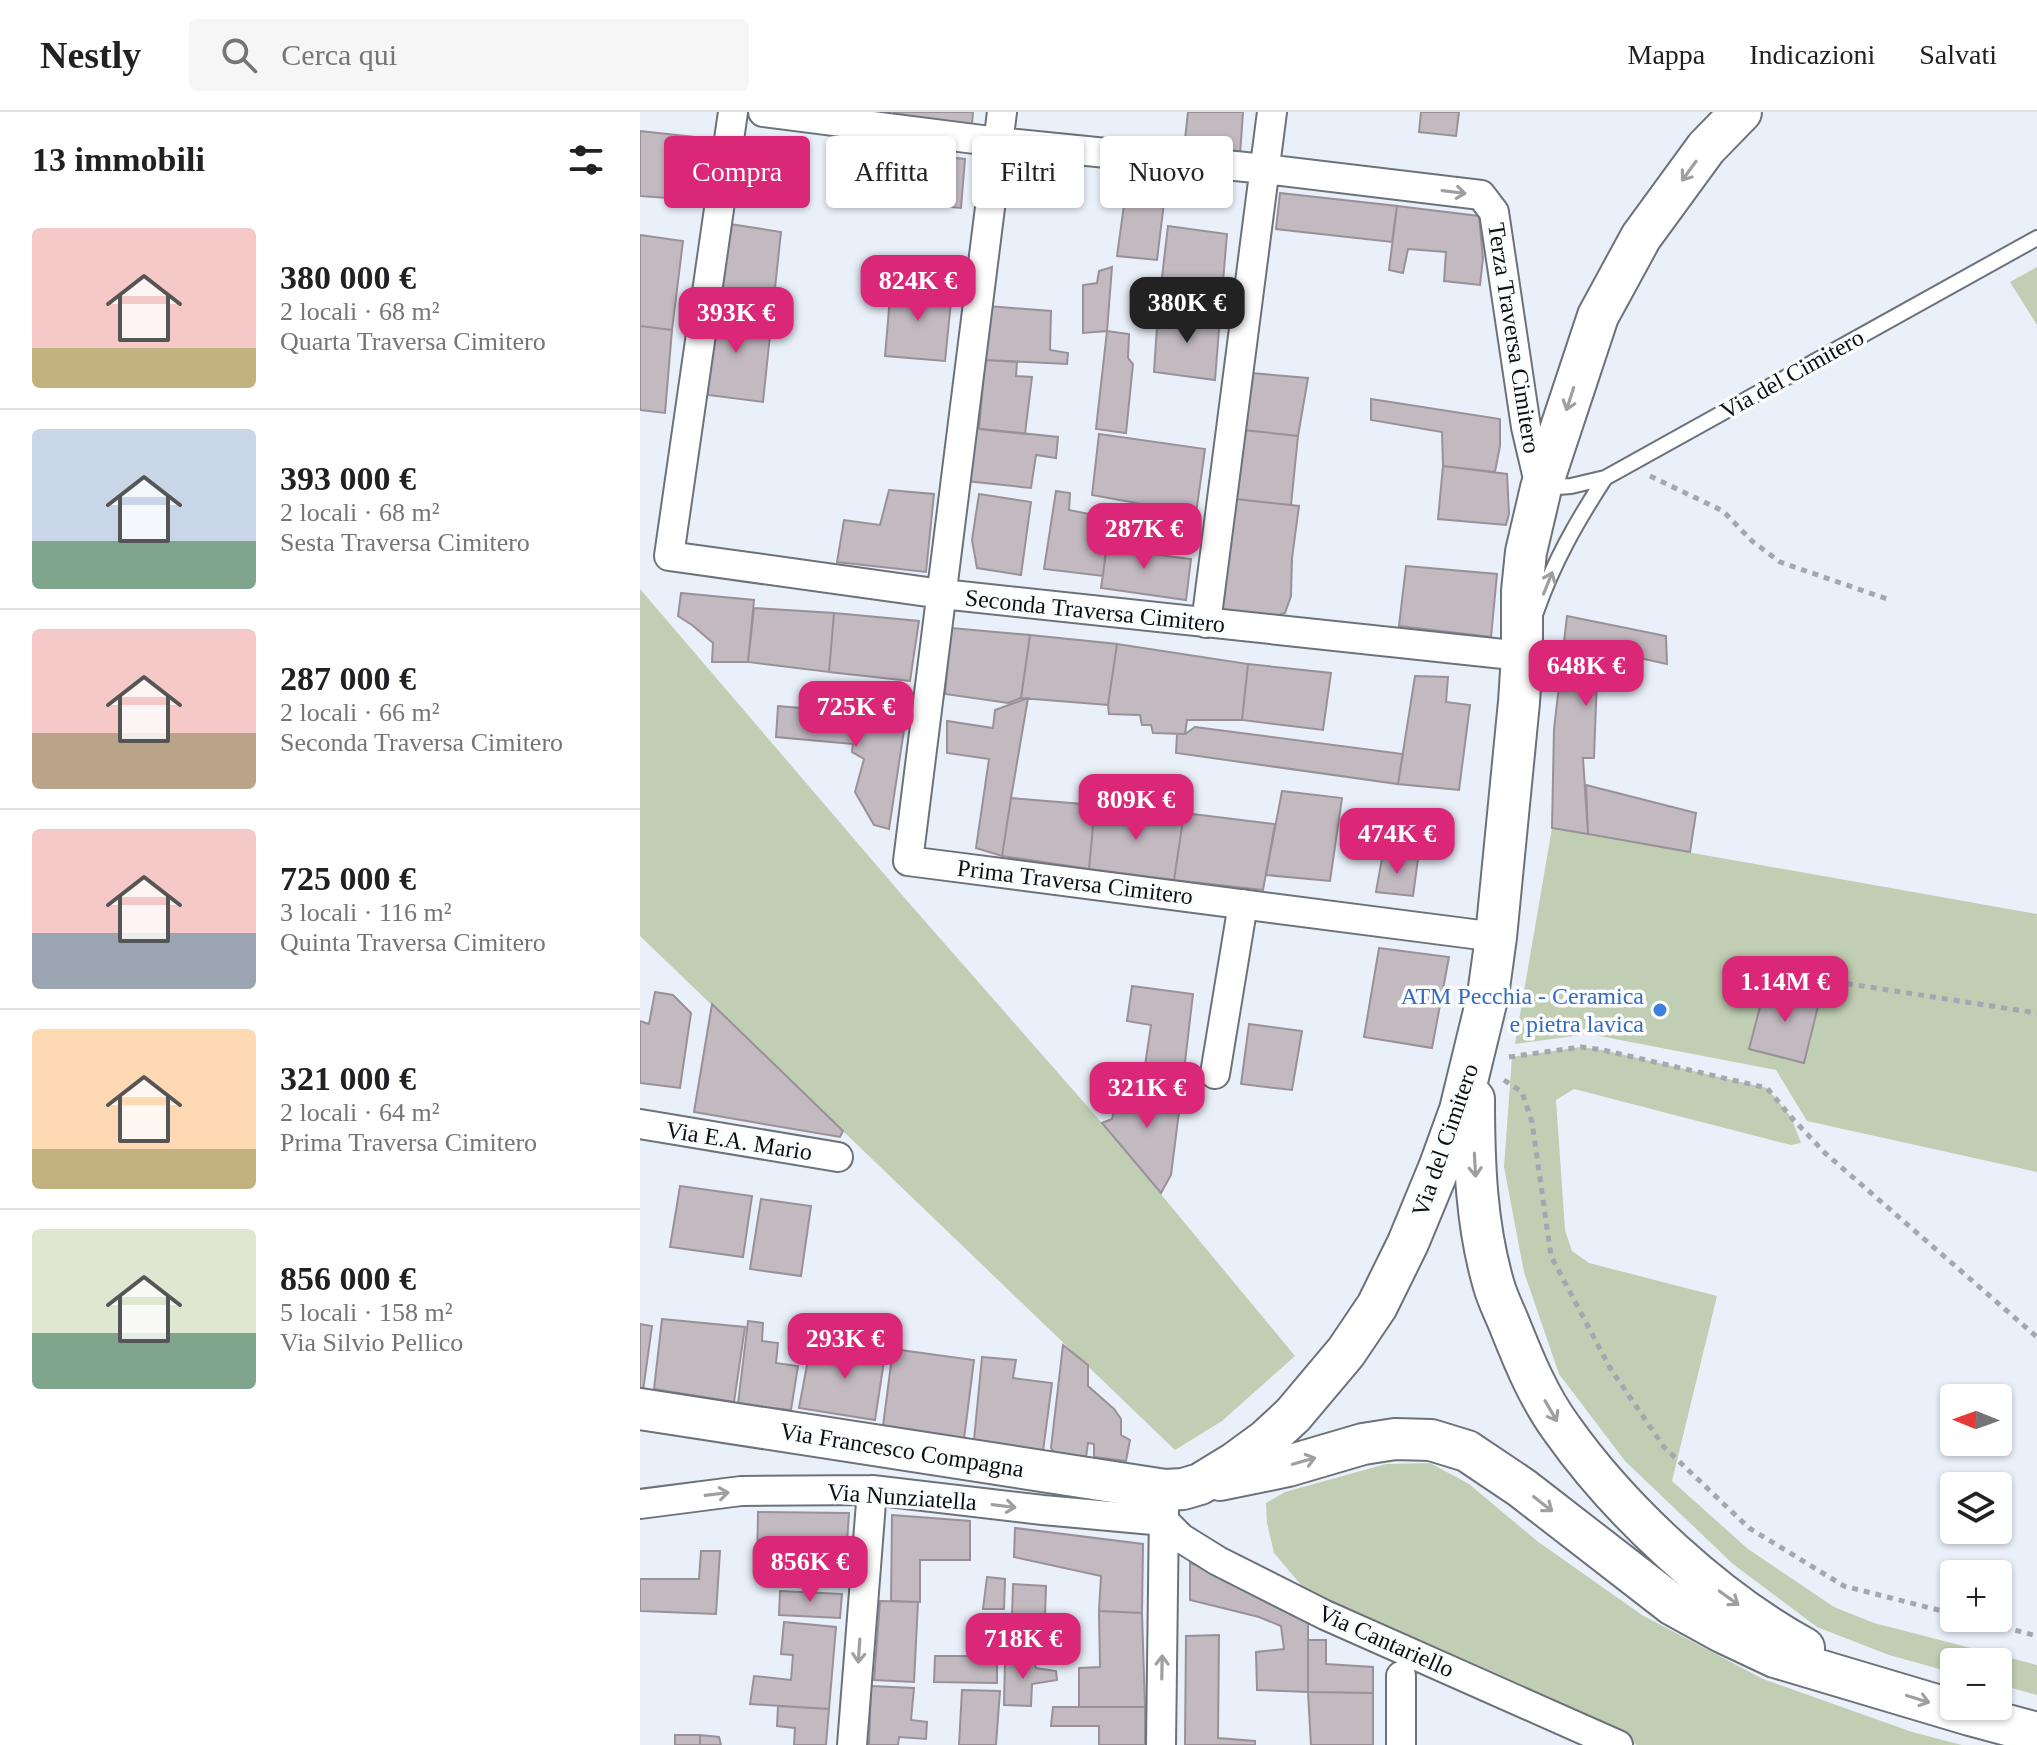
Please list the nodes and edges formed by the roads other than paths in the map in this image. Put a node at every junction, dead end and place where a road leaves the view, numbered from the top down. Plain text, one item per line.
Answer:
1 (733, 112) edge
2 (763, 112) edge
3 (1002, 112) edge
4 (1272, 112) edge
5 (1741, 112) edge
6 (999, 136) edge
7 (972, 139) edge
8 (1084, 151) edge
9 (1265, 169) junction
10 (990, 208) edge
11 (2037, 238) edge
12 (1605, 478) junction
13 (1541, 488) junction
14 (942, 594) junction
15 (1206, 623) junction
16 (1522, 656) junction
17 (1243, 904) junction
18 (1496, 937) junction
19 (1473, 1059) junction
20 (1215, 1074) dead end
21 (640, 1124) edge
22 (838, 1157) dead end
23 (640, 1409) edge
24 (872, 1490) junction
25 (1176, 1498) junction
26 (640, 1504) edge
27 (1401, 1676) dead end
28 (1874, 1685) junction
29 (2037, 1733) edge
30 (852, 1745) edge
31 (1161, 1745) edge
32 (1401, 1745) edge
33 (1618, 1745) edge

1 - 14 street, Seconda Traversa Cimitero
2 - 7 street, Terza Traversa Cimitero
3 - 6 street
4 - 9 street
5 -> 13 main road, Via del Cimitero
8 - 9 street, Terza Traversa Cimitero
9 -> 13 street, Terza Traversa Cimitero
9 - 15 street
10 - 14 street
11 - 12 lane, Via del Cimitero
12 - 13 lane, Via del Cimitero
16 -> 12 lane
13 - 16 main road, Via del Cimitero
14 - 15 street, Seconda Traversa Cimitero
14 - 17 street, Prima Traversa Cimitero
15 - 16 street, Seconda Traversa Cimitero
16 - 18 main road, Via del Cimitero
17 - 18 street, Prima Traversa Cimitero
17 - 20 street
18 - 19 main road, Via del Cimitero
19 - 25 main road, Via del Cimitero
19 -> 28 main road
21 - 22 street, Via E.A. Mario
23 - 25 main road, Via Francesco Compagna
24 -> 25 street, Via Nunziatella
26 -> 24 street, Via Nunziatella
24 -> 30 street
25 -> 28 main road
31 -> 25 street
25 - 33 street, Via Cantariello
27 - 32 street
28 -> 29 main road

